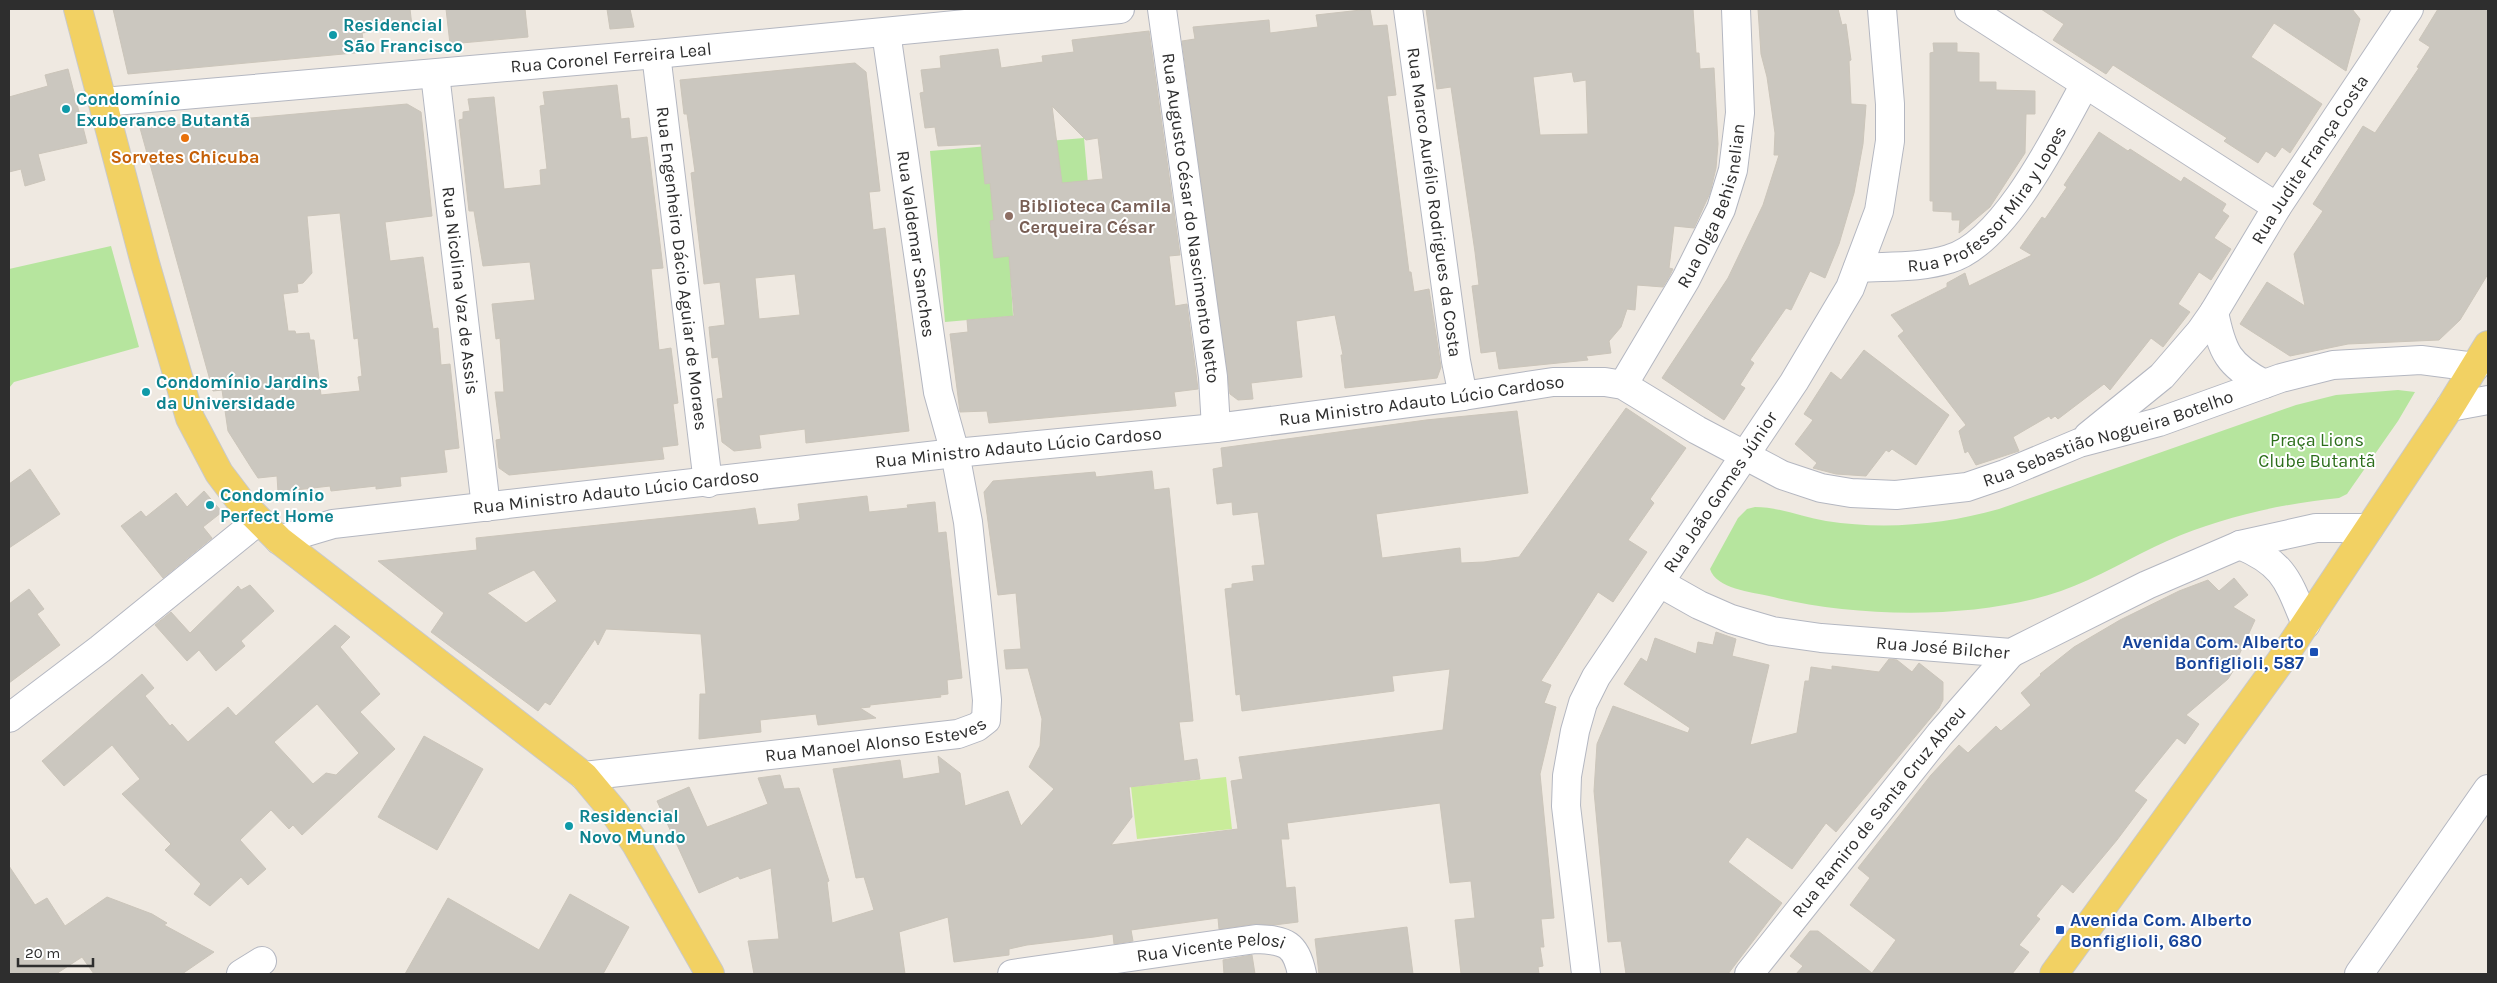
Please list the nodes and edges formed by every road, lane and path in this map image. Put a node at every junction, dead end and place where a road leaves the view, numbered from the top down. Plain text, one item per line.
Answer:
1 (78, 9) edge
2 (1120, 9) edge
3 (1162, 9) edge
4 (1408, 9) edge
5 (1736, 9) edge
6 (1882, 9) edge
7 (1969, 9) edge
8 (2399, 12) edge
9 (1015, 14) edge
10 (886, 32) junction
11 (656, 54) junction
12 (435, 74) junction
13 (2085, 84) junction
14 (103, 102) junction
15 (2277, 207) junction
16 (1858, 268) junction
17 (2214, 312) junction
18 (2482, 356) edge
19 (2264, 384) junction
20 (1623, 385) junction
21 (1463, 396) junction
22 (2488, 400) edge
23 (2450, 407) junction
24 (1216, 428) junction
25 (2079, 443) junction
26 (955, 454) junction
27 (1743, 455) junction
28 (708, 483) junction
29 (486, 507) junction
30 (258, 521) junction
31 (2369, 528) junction
32 (279, 540) junction
33 (2240, 545) junction
34 (1660, 583) junction
35 (2306, 624) junction
36 (2011, 654) junction
37 (9, 718) edge
38 (584, 776) junction
39 (2488, 789) edge
40 (710, 974) edge
41 (1012, 974) edge
42 (1302, 974) edge
43 (1586, 974) edge
44 (1749, 974) edge
45 (2054, 974) edge
46 (2359, 974) edge

1 - 14 main road
2 - 9 street, Rua Coronel Ferreira Leal
3 - 24 street, Rua Augusto César do Nascimento Netto
4 - 21 street, Rua Marco Aurélio Rodrigues da Costa
5 - 20 street, Rua Olga Behisnelian
6 - 16 street, Rua João Gomes Júnior
7 - 13 street
8 - 15 street, Rua Judite França Costa
9 - 10 street, Rua Coronel Ferreira Leal
10 - 11 street, Rua Coronel Ferreira Leal
10 - 26 street, Rua Valdemar Sanches
11 - 12 street, Rua Coronel Ferreira Leal
11 - 28 street, Rua Engenheiro Dácio Aguiar de Moraes
12 - 14 street, Rua Coronel Ferreira Leal
12 - 29 street, Rua Nicolina Vaz de Assis
13 - 15 street
13 - 16 street, Rua Professor Mira y Lopes
14 - 30 main road
15 - 17 street, Rua Judite França Costa
16 - 27 street, Rua João Gomes Júnior
17 - 19 street
17 - 25 street, Rua Judite França Costa
18 - 19 street, Rua Sebastião Nogueira Botelho
18 - 23 main road
19 - 25 street, Rua Sebastião Nogueira Botelho
20 - 21 street, Rua Ministro Adauto Lúcio Cardoso
20 - 27 street, Rua Ministro Adauto Lúcio Cardoso
21 - 24 street, Rua Ministro Adauto Lúcio Cardoso
22 - 23 street
23 - 31 main road
24 - 26 street, Rua Ministro Adauto Lúcio Cardoso
25 - 27 street, Rua Sebastião Nogueira Botelho
26 - 28 street, Rua Ministro Adauto Lúcio Cardoso
26 - 38 street, Rua Manoel Alonso Esteves
27 - 34 street, Rua João Gomes Júnior
28 - 29 street, Rua Ministro Adauto Lúcio Cardoso
29 - 32 street, Rua Ministro Adauto Lúcio Cardoso
30 - 32 main road
30 - 37 street
31 - 33 street, Rua José Bilcher
31 - 35 main road
32 - 38 main road
33 - 35 street
33 - 36 street, Rua José Bilcher
34 - 36 street, Rua José Bilcher
34 - 43 street, Rua João Gomes Júnior
35 - 45 main road
36 - 44 street, Rua Ramiro de Santa Cruz Abreu
38 - 40 main road
39 - 46 street
41 - 42 street, Rua Vicente Pelosi

